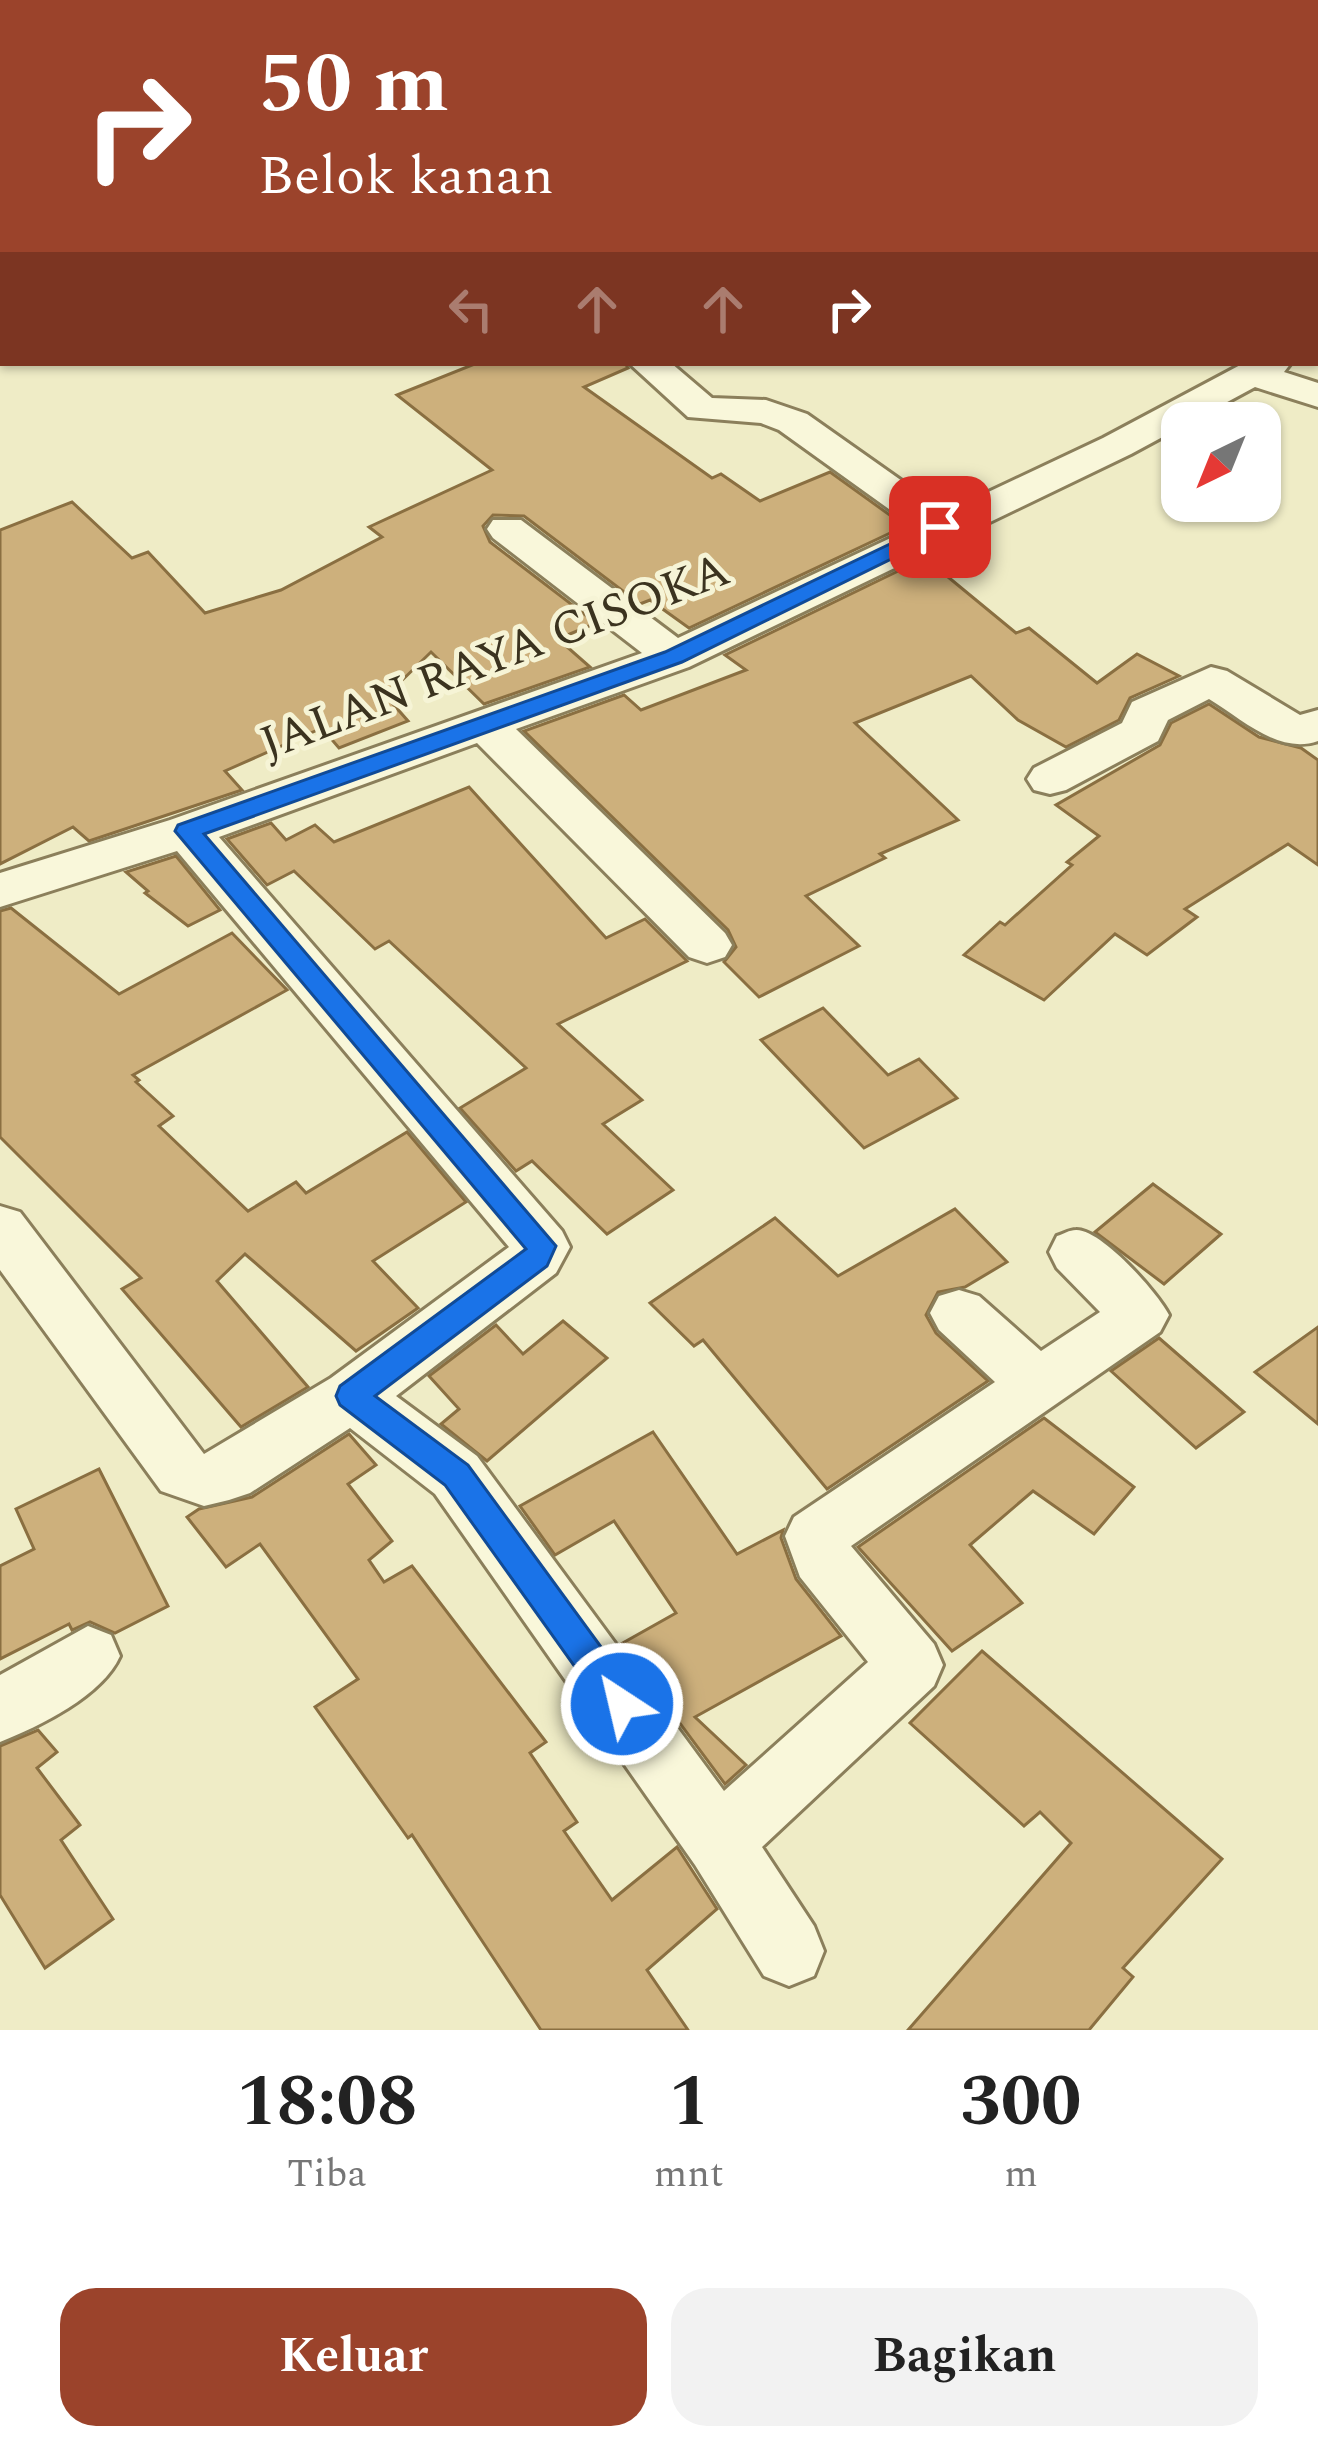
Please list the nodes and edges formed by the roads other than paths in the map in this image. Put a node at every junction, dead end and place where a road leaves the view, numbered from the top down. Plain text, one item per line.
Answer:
1 (652, 366) edge
2 (1264, 369) edge
3 (1318, 396) edge
4 (940, 527) junction
5 (507, 529) dead end
6 (674, 657) junction
7 (482, 722) junction
8 (1314, 730) edge
9 (1049, 779) dead end
10 (187, 831) junction
11 (0, 890) edge
12 (706, 945) dead end
13 (0, 1228) edge
14 (1077, 1252) dead end
15 (959, 1313) dead end
16 (1040, 1387) junction
17 (352, 1396) junction
18 (88, 1656) dead end
19 (0, 1711) edge
20 (719, 1841) junction
21 (789, 1951) dead end

1 - 4 street
2 - 3 street
2 - 4 street, JALAN RAYA CISOKA
4 - 6 street, JALAN RAYA CISOKA
5 - 6 street
6 - 7 street, JALAN RAYA CISOKA
7 - 10 street, JALAN RAYA CISOKA
7 - 12 street
8 - 9 street
10 - 11 street, JALAN RAYA CISOKA
10 - 17 street
13 - 17 street
14 - 16 street
15 - 16 street
16 - 20 street
17 - 20 street
18 - 19 street
20 - 21 street

